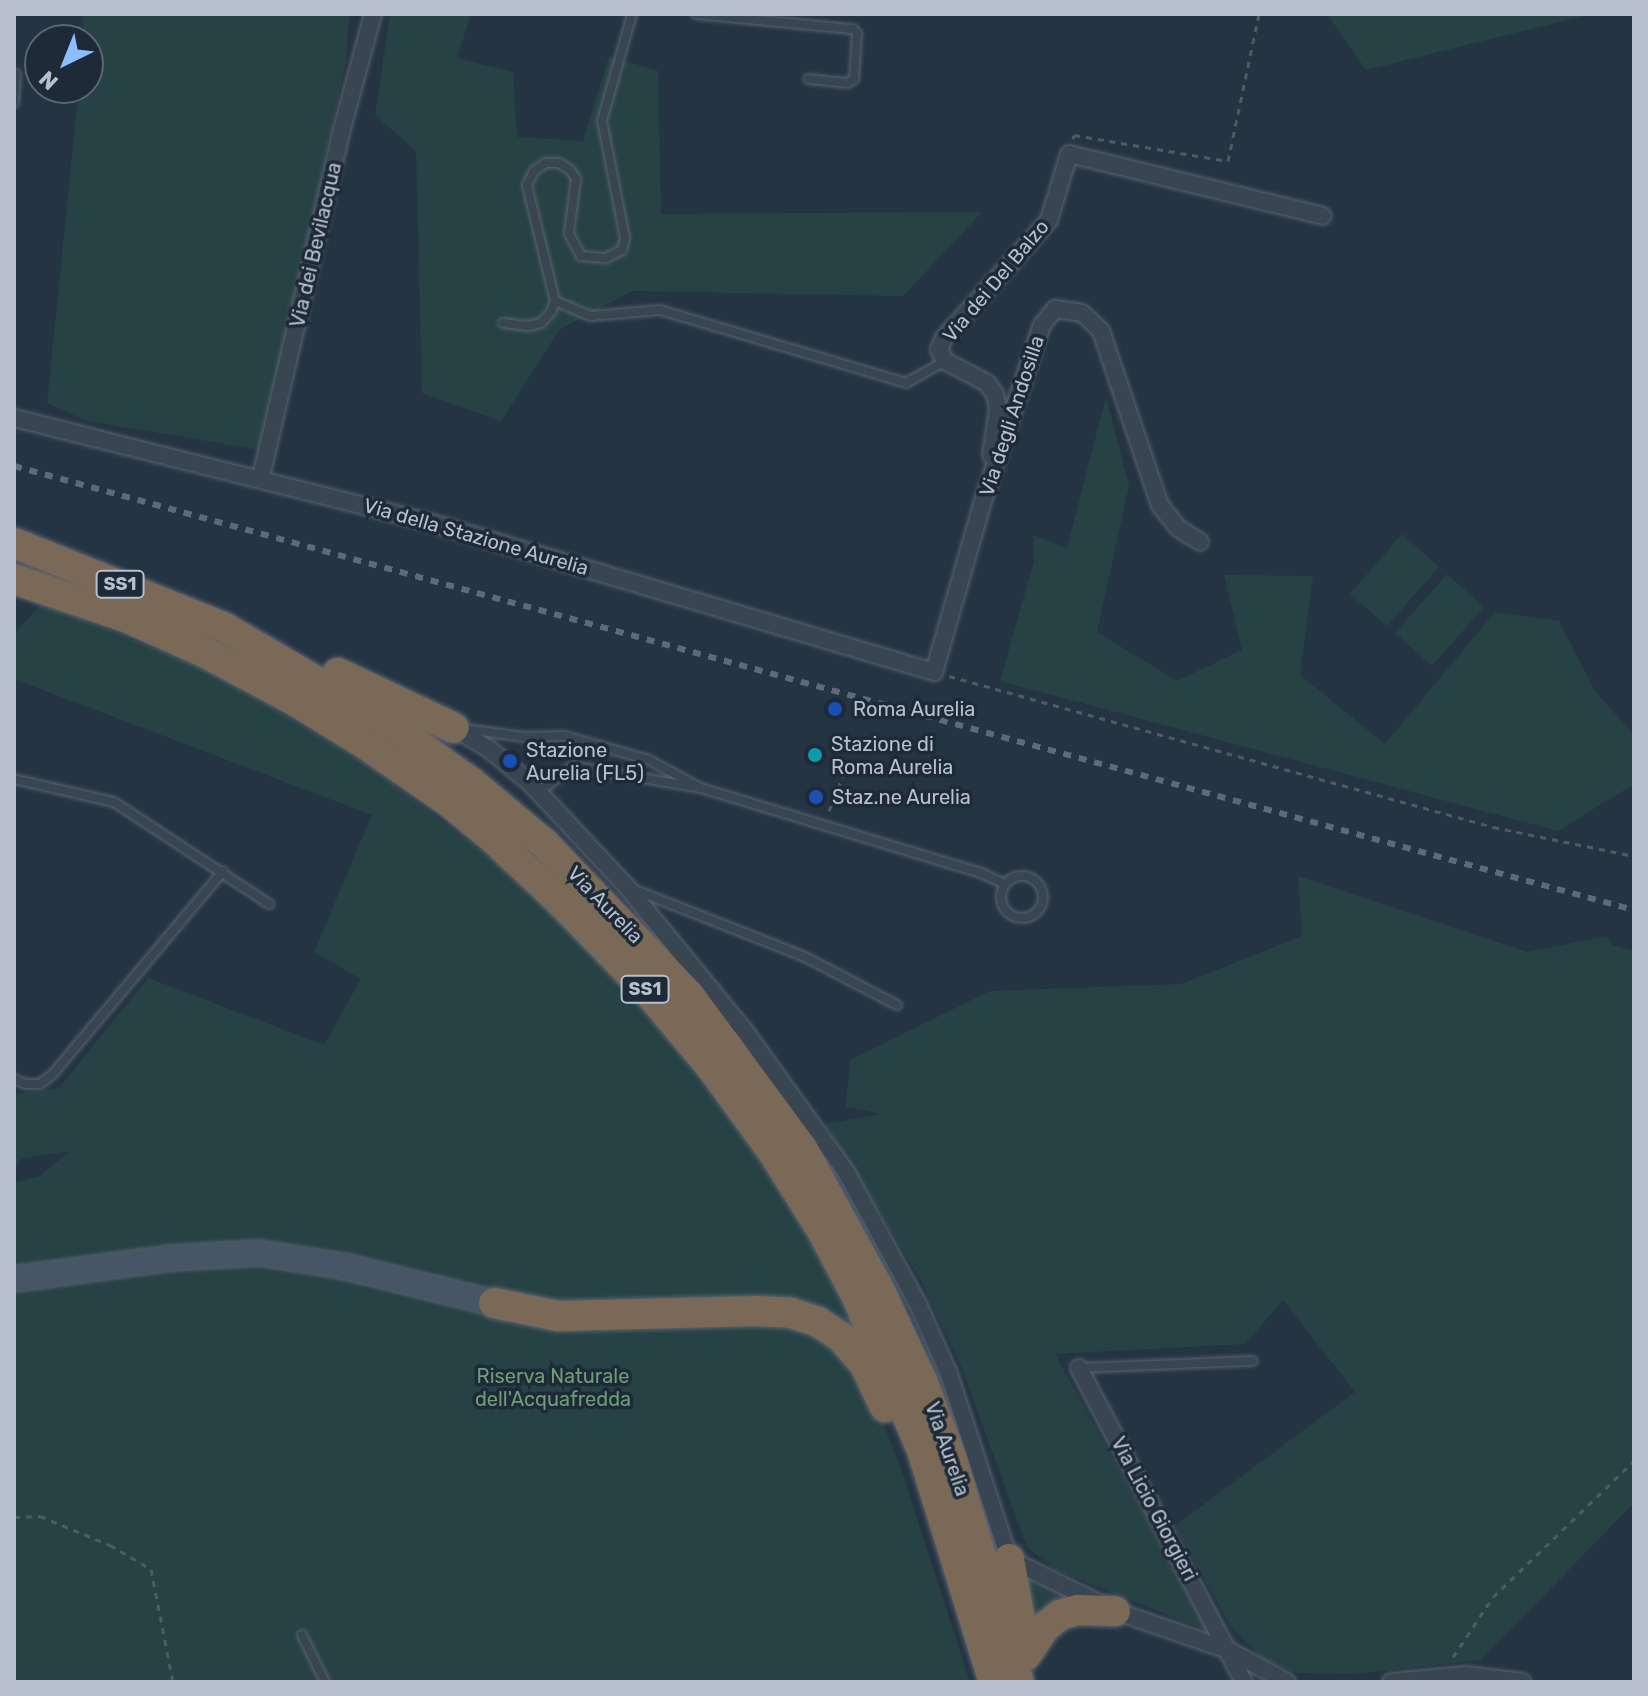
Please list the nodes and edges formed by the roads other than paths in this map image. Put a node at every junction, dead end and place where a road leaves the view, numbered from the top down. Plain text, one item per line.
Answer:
1 (373, 14) edge
2 (632, 14) edge
3 (696, 14) edge
4 (16, 74) dead end
5 (808, 79) dead end
6 (14, 103) edge
7 (1323, 216) dead end
8 (555, 301) junction
9 (503, 323) dead end
10 (945, 361) junction
11 (14, 418) edge
12 (261, 477) junction
13 (984, 498) junction
14 (1200, 542) dead end
15 (14, 543) edge
16 (14, 579) edge
17 (225, 628) junction
18 (934, 672) joint
19 (454, 728) junction
20 (14, 779) edge
21 (701, 788) junction
22 (539, 792) junction
23 (223, 871) junction
24 (1005, 884) junction
25 (628, 888) junction
26 (269, 904) dead end
27 (897, 1005) dead end
28 (14, 1079) edge
29 (14, 1279) edge
30 (494, 1303) joint
31 (1253, 1361) dead end
32 (1079, 1368) joint
33 (1009, 1559) junction
34 (1115, 1611) junction
35 (302, 1635) dead end
36 (1228, 1650) junction
37 (990, 1671) edge
38 (1026, 1673) edge
39 (325, 1682) edge
40 (1244, 1682) edge
41 (1287, 1682) edge
42 (1391, 1682) edge
43 (1523, 1682) edge

1 - 12 street, Via dei Bevilacqua
2 - 8 lane
3 - 5 lane
4 - 6 lane
7 - 10 street, Via dei Del Balzo
8 - 9 lane
8 - 10 lane
10 - 13 street, Via dei Del Balzo
11 - 12 street, Via della Stazione Aurelia
12 - 18 street, Via della Stazione Aurelia
13 - 14 street, Via degli Andosilla
13 - 18 street, Via degli Andosilla
15 - 17 highway, Via Aurelia / SS1
16 - 37 highway, Via Aurelia / SS1
17 - 19 highway
17 - 38 highway, Via Aurelia / SS1
19 - 21 lane
19 - 22 street, Via Aurelia
20 - 23 lane
21 - 22 lane
21 - 24 lane
22 - 25 street, Via Aurelia
23 - 26 lane
23 - 28 lane
24 - 24 lane
25 - 27 lane
25 - 33 street, Via Aurelia
29 - 30 street
30 - 37 highway
31 - 32 lane
32 - 36 street, Via Licio Giorgieri
33 - 34 street
33 - 38 highway
34 - 36 street
34 - 38 highway
35 - 39 lane
36 - 40 street, Via Licio Giorgieri
36 - 41 street
42 - 43 street

